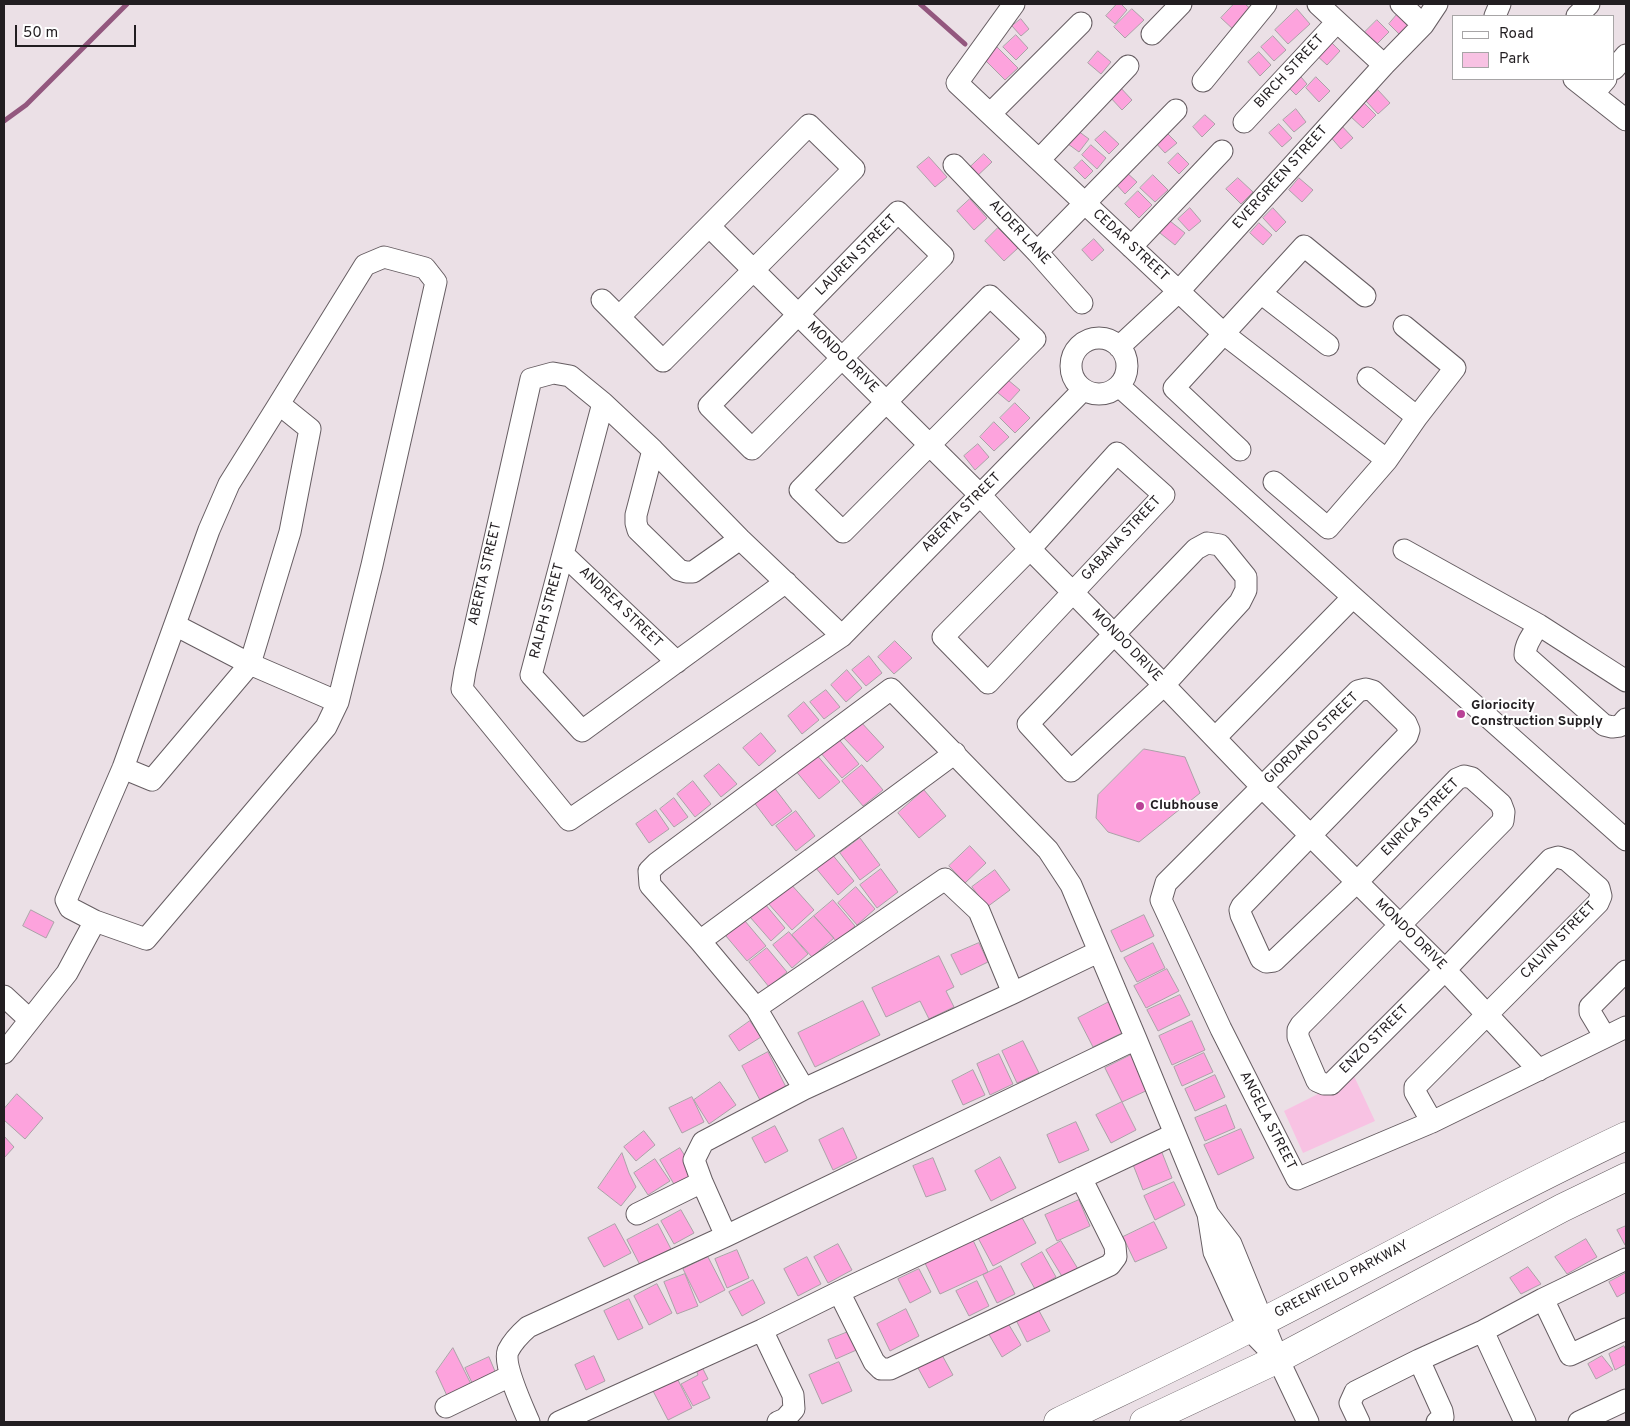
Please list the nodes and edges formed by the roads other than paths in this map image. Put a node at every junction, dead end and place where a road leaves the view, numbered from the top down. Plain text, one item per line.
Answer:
1 (1014, 4) edge
2 (1181, 4) edge
3 (1266, 4) edge
4 (1318, 4) edge
5 (1401, 4) edge
6 (1437, 4) edge
7 (1588, 4) edge
8 (1578, 15) edge
9 (1337, 22) junction
10 (1081, 23) dead end
11 (1423, 25) junction
12 (1152, 34) dead end
13 (1626, 55) edge
14 (1384, 65) junction
15 (1128, 66) dead end
16 (1615, 68) edge
17 (1578, 80) edge
18 (1203, 82) dead end
19 (1599, 86) edge
20 (1176, 110) dead end
21 (990, 114) junction
22 (1626, 120) edge
23 (1244, 122) dead end
24 (1222, 152) dead end
25 (1039, 160) junction
26 (954, 165) dead end
27 (1084, 203) junction
28 (709, 226) junction
29 (1130, 247) junction
30 (1037, 252) junction
31 (753, 270) junction
32 (1178, 292) junction
33 (1262, 294) junction
34 (1365, 296) dead end
35 (602, 300) dead end
36 (1082, 303) dead end
37 (798, 314) junction
38 (619, 317) junction
39 (1404, 326) dead end
40 (1224, 334) junction
41 (1328, 345) dead end
42 (1119, 347) junction
43 (842, 358) junction
44 (1368, 378) dead end
45 (1119, 386) junction
46 (1082, 390) junction
47 (886, 402) junction
48 (602, 403) junction
49 (279, 404) junction
50 (1417, 417) junction
51 (929, 445) junction
52 (653, 450) junction
53 (1240, 450) dead end
54 (1387, 460) junction
55 (1274, 482) dead end
56 (980, 495) junction
57 (740, 539) junction
58 (1030, 549) junction
59 (1404, 550) dead end
60 (563, 554) junction
61 (786, 582) junction
62 (1073, 592) junction
63 (1352, 597) junction
64 (174, 625) junction
65 (1539, 625) junction
66 (1114, 634) junction
67 (842, 636) junction
68 (677, 662) junction
69 (250, 664) junction
70 (1626, 681) edge
71 (1164, 685) junction
72 (338, 702) junction
73 (1626, 719) edge
74 (1215, 738) junction
75 (955, 753) junction
76 (122, 768) junction
77 (1262, 787) junction
78 (1310, 835) junction
79 (1625, 836) edge
80 (1357, 882) junction
81 (94, 921) junction
82 (1399, 925) junction
83 (700, 941) junction
84 (1098, 952) junction
85 (1445, 970) junction
86 (1626, 970) edge
87 (1013, 993) junction
88 (4, 996) edge
89 (756, 1008) junction
90 (1488, 1015) junction
91 (30, 1020) junction
92 (1626, 1027) edge
93 (1605, 1037) junction
94 (1136, 1039) junction
95 (4, 1053) edge
96 (1539, 1070) junction
97 (804, 1089) junction
98 (1432, 1122) junction
99 (1175, 1134) junction
100 (1626, 1136) edge
101 (1081, 1178) junction
102 (1626, 1178) edge
103 (702, 1182) junction
104 (637, 1214) dead end
105 (726, 1236) junction
106 (1626, 1259) edge
107 (839, 1292) junction
108 (1543, 1300) junction
109 (1256, 1325) junction
110 (1626, 1329) edge
111 (762, 1330) junction
112 (1483, 1331) junction
113 (1278, 1359) junction
114 (1419, 1360) junction
115 (510, 1376) junction
116 (1626, 1400) edge
117 (446, 1407) dead end
118 (529, 1422) edge
119 (559, 1422) edge
120 (778, 1422) edge
121 (1058, 1422) edge
122 (1144, 1422) edge
123 (1308, 1422) edge
124 (1360, 1422) edge
125 (1437, 1422) edge
126 (1525, 1422) edge
127 (1580, 1422) edge

1 - 21 street, CEDAR STREET
2 - 12 street
3 - 18 street
4 - 9 street
5 - 11 street
6 - 11 street, EVERGREEN STREET
7 - 8 street
9 - 14 street
9 - 23 street, BIRCH STREET
10 - 21 street
11 - 14 street, EVERGREEN STREET
13 - 16 street
14 - 32 street, EVERGREEN STREET
15 - 25 street
17 - 19 street
19 - 22 street
20 - 27 street
21 - 25 street, CEDAR STREET
24 - 29 street
25 - 27 street, CEDAR STREET
26 - 30 street, ALDER LANE
27 - 29 street, CEDAR STREET
27 - 30 street
28 - 31 street, MONDO DRIVE
28 - 31 street
28 - 38 street
29 - 32 street, CEDAR STREET
30 - 36 street, ALDER LANE
31 - 37 street, MONDO DRIVE
31 - 38 street
32 - 40 street, CEDAR STREET
32 - 42 street, EVERGREEN STREET
33 - 34 street
33 - 40 street
33 - 41 street
35 - 38 street
37 - 43 street, MONDO DRIVE
37 - 43 street
37 - 43 street, LAUREN STREET
39 - 50 street
40 - 53 street
40 - 54 street, CEDAR STREET
42 - 45 street
42 - 46 street
43 - 47 street, MONDO DRIVE
44 - 50 street
45 - 46 street
45 - 63 street
46 - 56 street, ABERTA STREET
47 - 51 street, MONDO DRIVE
47 - 51 street
47 - 51 street
48 - 52 street, ABERTA STREET
48 - 60 street, RALPH STREET
48 - 67 street, ABERTA STREET
49 - 64 street
49 - 69 street
49 - 72 street
50 - 54 street
51 - 56 street, MONDO DRIVE
52 - 57 street, ABERTA STREET
52 - 57 street
54 - 55 street
56 - 58 street, MONDO DRIVE
56 - 67 street, ABERTA STREET
57 - 61 street, ABERTA STREET
58 - 62 street, MONDO DRIVE
58 - 62 street
58 - 62 street, GABANA STREET
59 - 65 street
60 - 68 street, ANDREA STREET
60 - 68 street, RALPH STREET
61 - 67 street, ABERTA STREET
61 - 68 street, RALPH STREET
62 - 66 street, MONDO DRIVE
63 - 74 street
63 - 79 street
64 - 69 street
64 - 76 street
65 - 70 street
65 - 73 street
66 - 71 street, MONDO DRIVE
66 - 71 street
66 - 71 street
69 - 72 street
69 - 76 street
71 - 74 street, MONDO DRIVE
72 - 81 street
74 - 77 street, MONDO DRIVE
75 - 83 street
75 - 83 street
75 - 84 street
76 - 81 street
77 - 78 street, MONDO DRIVE
77 - 78 street, GIORDANO STREET
77 - 98 street, ANGELA STREET
78 - 80 street, MONDO DRIVE
78 - 80 street, GIORDANO STREET
80 - 82 street, MONDO DRIVE
80 - 82 street, ENRICA STREET
81 - 91 street
82 - 85 street, MONDO DRIVE
82 - 85 street, ENZO STREET
83 - 89 street
84 - 87 street
84 - 94 street
85 - 90 street, MONDO DRIVE
85 - 90 street, CALVIN STREET
86 - 93 street
87 - 89 street
87 - 97 street
88 - 91 street
89 - 97 street
90 - 96 street, MONDO DRIVE
90 - 98 street, CALVIN STREET
91 - 95 street
92 - 93 street, ANGELA STREET
93 - 96 street, ANGELA STREET
94 - 99 street
94 - 105 street
96 - 98 street, ANGELA STREET
97 - 103 street
99 - 101 street
99 - 109 street
100 - 109 main road, GREENFIELD PARKWAY
101 - 107 street
101 - 107 street
102 - 113 main road
103 - 104 street
103 - 105 street
105 - 115 street
106 - 108 street
107 - 111 street
108 - 110 street
108 - 112 street
109 - 113 street
109 - 121 main road, GREENFIELD PARKWAY
111 - 119 street
111 - 120 street
112 - 114 street
112 - 126 street
113 - 122 main road
113 - 123 street
114 - 124 street
114 - 125 street
115 - 117 street
115 - 118 street
116 - 127 street

